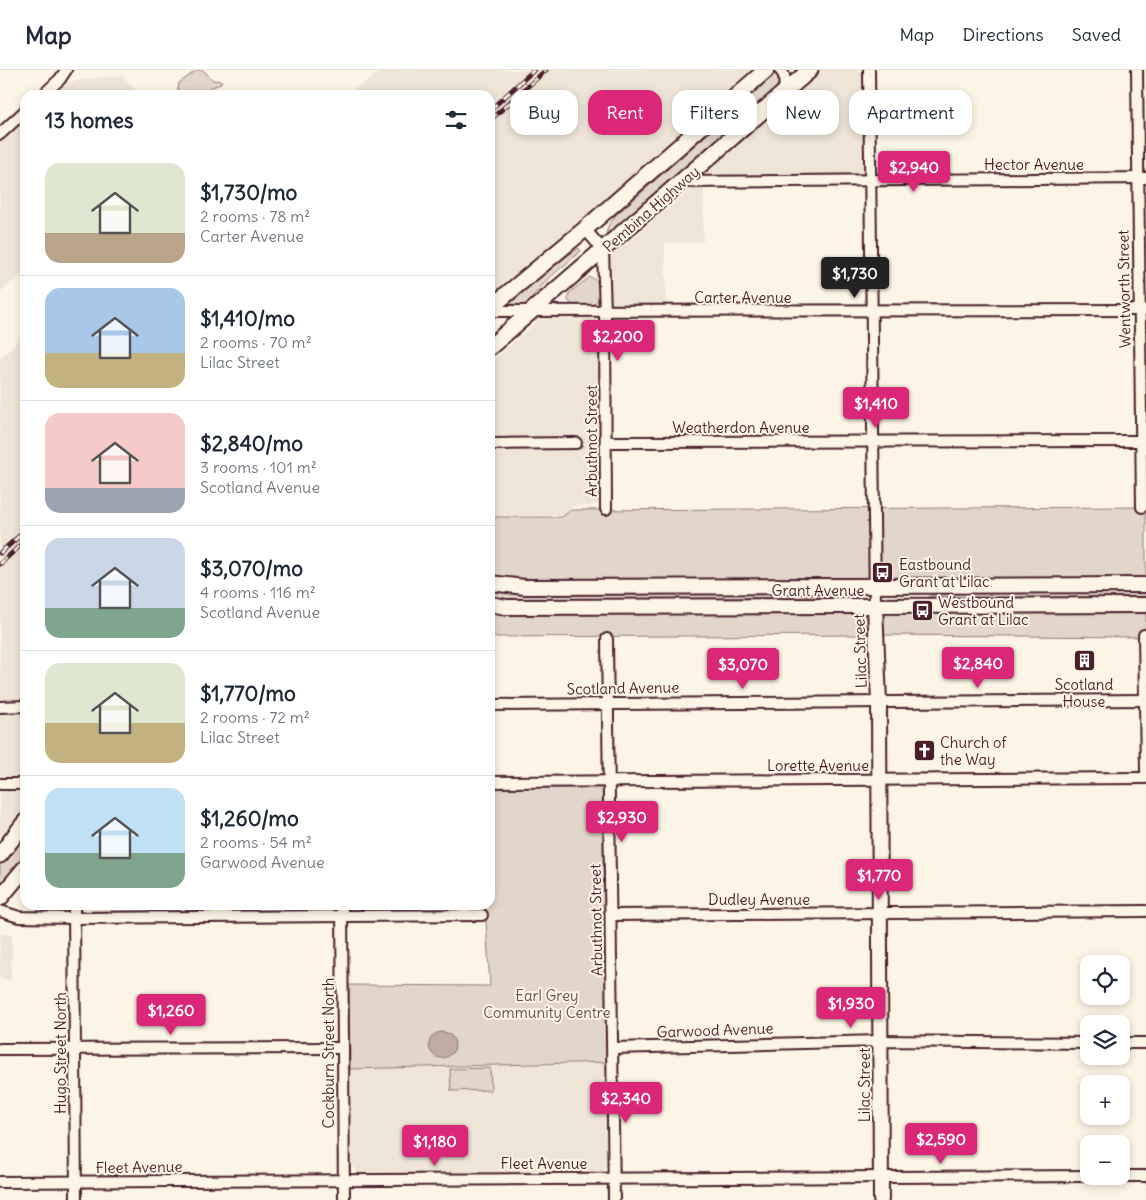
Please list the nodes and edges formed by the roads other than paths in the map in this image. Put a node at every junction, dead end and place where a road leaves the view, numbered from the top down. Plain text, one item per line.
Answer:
1 (766, 70) edge
2 (780, 70) edge
3 (810, 70) edge
4 (869, 70) edge
5 (1137, 70) edge
6 (65, 72) edge
7 (47, 90) edge
8 (785, 90) edge
9 (788, 90) edge
10 (767, 109) edge
11 (20, 116) edge
12 (0, 134) edge
13 (1142, 178) edge
14 (870, 181) junction
15 (683, 182) junction
16 (585, 229) junction
17 (603, 250) junction
18 (495, 306) edge
19 (495, 310) edge
20 (1143, 310) edge
21 (532, 311) junction
22 (871, 311) junction
23 (606, 312) junction
24 (495, 343) edge
25 (1144, 441) edge
26 (576, 442) dead end
27 (606, 442) junction
28 (873, 442) junction
29 (495, 444) edge
30 (1142, 507) dead end
31 (606, 509) dead end
32 (495, 584) edge
33 (874, 585) junction
34 (1146, 585) edge
35 (495, 605) edge
36 (1146, 605) edge
37 (875, 606) junction
38 (1144, 635) dead end
39 (607, 639) dead end
40 (1146, 700) edge
41 (878, 702) junction
42 (608, 703) junction
43 (495, 705) edge
44 (20, 706) edge
45 (0, 707) edge
46 (1146, 772) edge
47 (1146, 778) edge
48 (610, 780) junction
49 (878, 780) junction
50 (495, 782) edge
51 (0, 784) edge
52 (20, 784) edge
53 (20, 829) edge
54 (0, 855) edge
55 (20, 874) edge
56 (0, 898) edge
57 (74, 910) edge
58 (342, 910) edge
59 (0, 911) edge
60 (1146, 911) edge
61 (880, 913) junction
62 (482, 915) dead end
63 (611, 915) junction
64 (342, 916) junction
65 (74, 918) junction
66 (880, 1041) junction
67 (1080, 1042) edge
68 (1130, 1043) edge
69 (1146, 1043) edge
70 (343, 1048) junction
71 (613, 1048) junction
72 (0, 1049) edge
73 (75, 1049) junction
74 (1080, 1176) edge
75 (1130, 1176) edge
76 (1146, 1176) edge
77 (615, 1178) junction
78 (881, 1179) junction
79 (344, 1180) junction
80 (0, 1182) edge
81 (76, 1182) junction
82 (76, 1200) edge
83 (344, 1200) edge
84 (614, 1200) edge
85 (881, 1200) edge

1 - 16 main road, Pembina Highway
2 - 8 street
3 - 9 main road, Pembina Highway
4 - 14 street, Lilac Street
5 - 13 street, Wentworth Street
6 - 7 street
10 - 15 main road, Pembina Highway
11 - 12 street
13 - 14 street, Hector Avenue
13 - 20 street, Wentworth Street
14 - 15 street, Hector Avenue
14 - 22 street, Lilac Street
15 - 17 main road, Pembina Highway
16 - 17 street
16 - 18 main road, Pembina Highway
17 - 21 main road, Pembina Highway
17 - 23 street, Arbuthnot Street
19 - 21 street, Carter Avenue
20 - 22 street, Carter Avenue
20 - 25 street, Wentworth Street
21 - 23 street, Carter Avenue
21 - 24 main road, Pembina Highway
22 - 23 street, Carter Avenue
22 - 28 street, Lilac Street
23 - 27 street, Arbuthnot Street
25 - 28 street, Weatherdon Avenue
25 - 30 street, Wentworth Street
26 - 29 street
27 - 28 street, Weatherdon Avenue
27 - 31 street, Arbuthnot Street
28 - 33 street, Lilac Street
32 - 33 main road, Grant Avenue
33 - 34 main road, Grant Avenue
33 - 37 street, Lilac Street
35 - 37 main road, Grant Avenue
36 - 37 main road, Grant Avenue
37 - 41 main road, Lilac Street
38 - 40 street
39 - 42 street, Arbuthnot Street
40 - 41 street, Scotland Avenue
40 - 46 street
41 - 42 street, Scotland Avenue
41 - 49 main road, Lilac Street
42 - 43 street, Scotland Avenue
42 - 48 street, Arbuthnot Street
44 - 45 street
47 - 49 street, Lorette Avenue
48 - 49 street, Lorette Avenue
48 - 50 street, Lorette Avenue
48 - 63 street, Arbuthnot Street
49 - 61 main road, Lilac Street
51 - 52 street
53 - 54 main road
55 - 56 main road
57 - 65 street, Hugo Street North
58 - 64 street, Cockburn Street North
59 - 65 street
60 - 61 street, Dudley Avenue
61 - 63 street, Dudley Avenue
61 - 66 main road, Lilac Street
62 - 64 street
63 - 71 street, Arbuthnot Street
64 - 65 street
64 - 70 street, Cockburn Street North
65 - 73 street, Hugo Street North
66 - 67 street, Garwood Avenue
66 - 71 street, Garwood Avenue
66 - 78 main road, Lilac Street
68 - 69 street
70 - 73 street
70 - 79 street, Cockburn Street North
71 - 77 street, Arbuthnot Street
72 - 73 street
73 - 81 street, Hugo Street North
74 - 78 street, Fleet Avenue
75 - 76 street
77 - 78 street, Fleet Avenue
77 - 79 street, Fleet Avenue
77 - 84 street, Arbuthnot Street
78 - 85 main road, Lilac Street
79 - 81 street, Fleet Avenue
79 - 83 street, Cockburn Street North
80 - 81 street, Fleet Avenue
81 - 82 street, Hugo Street North

